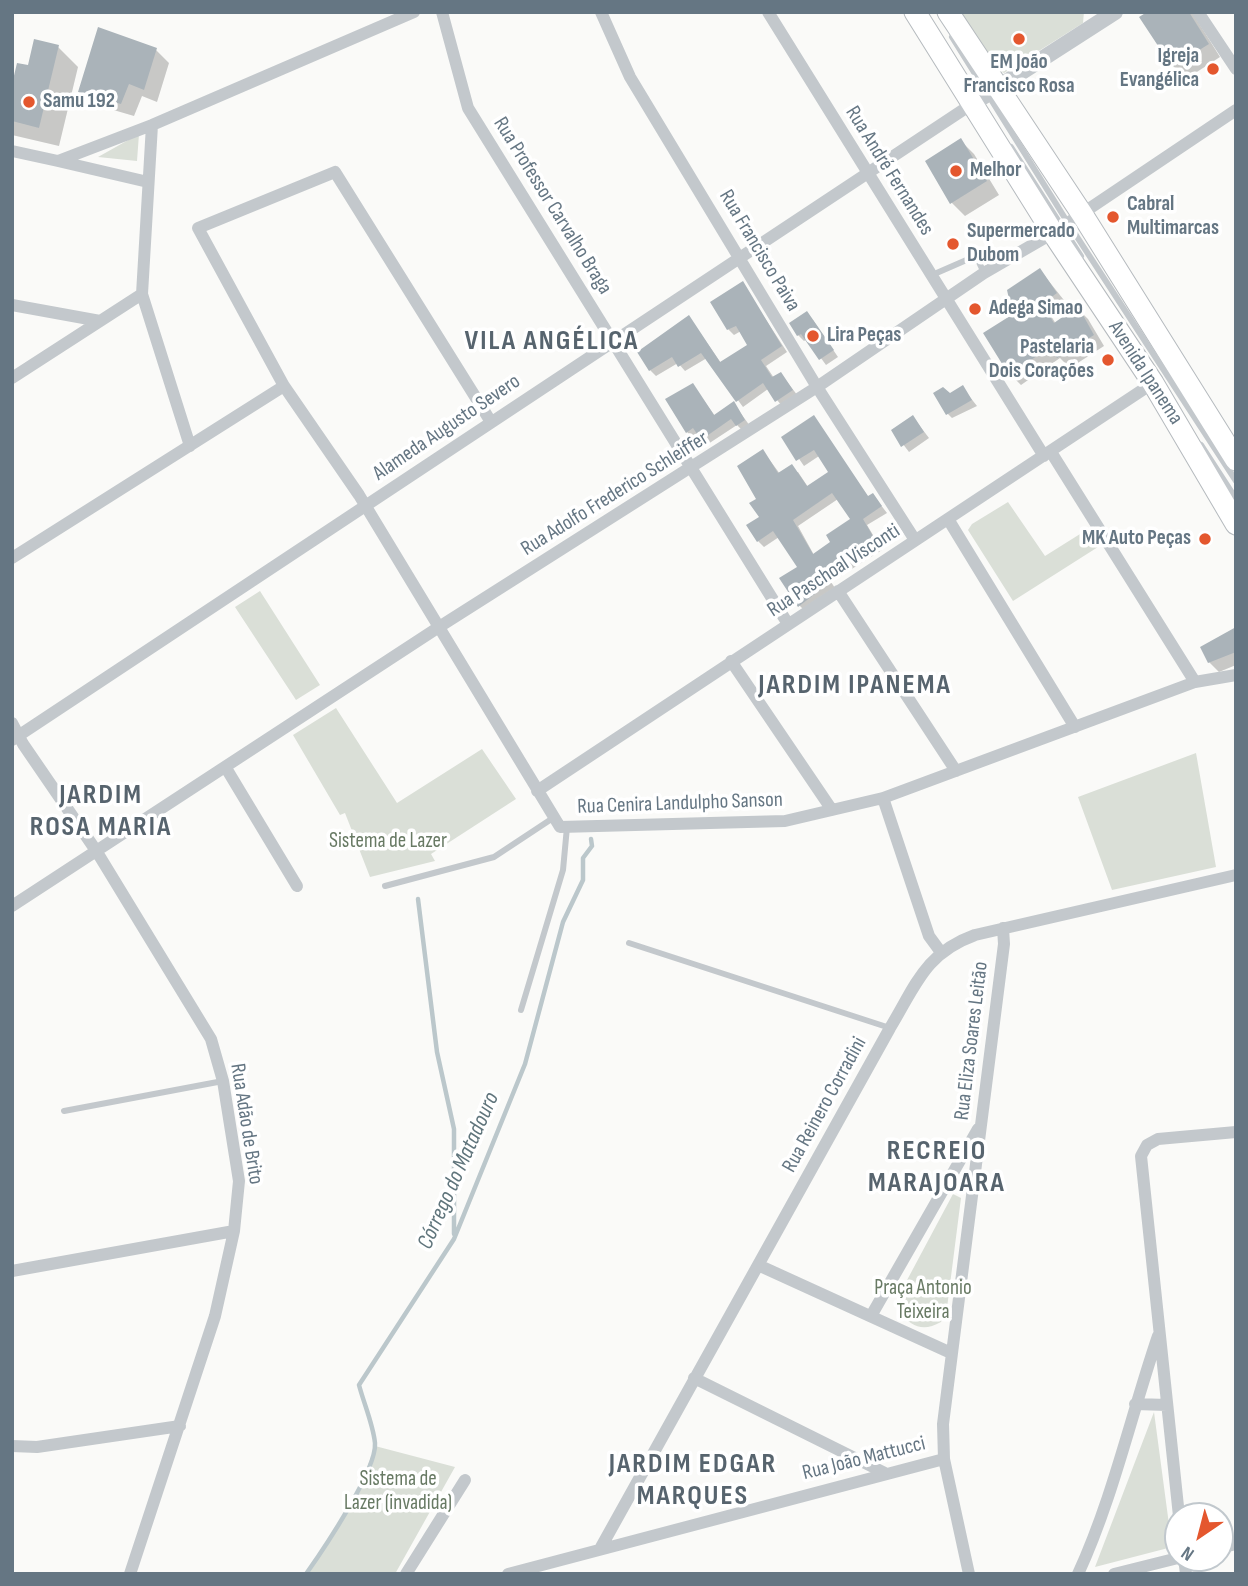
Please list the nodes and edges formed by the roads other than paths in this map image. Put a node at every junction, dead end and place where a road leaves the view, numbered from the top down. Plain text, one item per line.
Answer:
1 (414, 12) edge
2 (442, 12) edge
3 (601, 12) edge
4 (768, 12) edge
5 (915, 12) edge
6 (925, 12) edge
7 (1198, 12) edge
8 (1100, 16) edge
9 (946, 18) edge
10 (1236, 69) edge
11 (984, 96) junction
12 (1236, 110) edge
13 (152, 125) junction
14 (12, 151) edge
15 (58, 161) junction
16 (867, 174) junction
17 (148, 182) junction
18 (1066, 224) junction
19 (741, 257) junction
20 (984, 273) junction
21 (932, 275) junction
22 (142, 294) junction
23 (946, 299) junction
24 (12, 305) edge
25 (100, 321) junction
26 (613, 341) junction
27 (12, 378) edge
28 (1153, 383) junction
29 (284, 386) junction
30 (817, 387) junction
31 (1185, 419) dead end
32 (491, 422) junction
33 (1200, 442) dead end
34 (190, 446) junction
35 (1047, 454) junction
36 (1236, 460) edge
37 (692, 468) junction
38 (1236, 481) edge
39 (1236, 499) edge
40 (366, 508) junction
41 (948, 519) junction
42 (1236, 524) edge
43 (915, 541) junction
44 (12, 558) edge
45 (838, 591) junction
46 (788, 624) junction
47 (439, 627) junction
48 (731, 662) junction
49 (1236, 675) edge
50 (1195, 682) junction
51 (12, 723) edge
52 (1075, 727) junction
53 (15, 738) edge
54 (226, 768) junction
55 (956, 771) junction
56 (537, 791) junction
57 (883, 798) junction
58 (832, 810) junction
59 (554, 818) junction
60 (567, 827) junction
61 (97, 852) junction
62 (1236, 875) edge
63 (297, 886) dead end
64 (385, 886) dead end
65 (12, 906) edge
66 (1003, 928) junction
67 (629, 943) dead end
68 (940, 951) junction
69 (521, 1010) dead end
70 (890, 1028) junction
71 (223, 1081) junction
72 (64, 1111) dead end
73 (981, 1123) junction
74 (1236, 1132) edge
75 (234, 1231) junction
76 (758, 1265) junction
77 (12, 1271) edge
78 (871, 1316) junction
79 (1159, 1332) junction
80 (951, 1353) junction
81 (694, 1378) junction
82 (1135, 1404) junction
83 (1167, 1405) junction
84 (180, 1426) junction
85 (12, 1446) edge
86 (944, 1459) junction
87 (885, 1473) junction
88 (465, 1480) dead end
89 (1177, 1502) edge
90 (600, 1549) junction
91 (1164, 1562) edge
92 (130, 1574) edge
93 (406, 1574) edge
94 (508, 1574) edge
95 (969, 1574) edge
96 (1078, 1574) edge
97 (1114, 1574) edge

1 - 13 street
2 - 26 street, Rua Professor Carvalho Braga
3 - 19 street, Rua Francisco Paiva
4 - 16 street, Rua André Fernandes
5 - 11 main road, Avenida Ipanema
6 - 11 lane
7 - 10 street
8 - 11 street, Alameda Augusto Severo
9 - 11 main road, Avenida Ipanema
11 - 16 street, Alameda Augusto Severo
11 - 18 main road, Avenida Ipanema
11 - 18 main road, Avenida Ipanema
12 - 18 street, Rua Adolfo Frederico Schleiffer
13 - 15 street
13 - 17 street
14 - 15 street
15 - 17 street
16 - 19 street, Alameda Augusto Severo
16 - 21 street, Rua André Fernandes
17 - 22 street
18 - 20 street, Rua Adolfo Frederico Schleiffer
18 - 28 main road, Avenida Ipanema
18 - 31 lane
18 - 36 main road, Avenida Ipanema
18 - 38 lane
19 - 26 street, Alameda Augusto Severo
19 - 30 street, Rua Francisco Paiva
20 - 21 lane
20 - 23 street, Rua Adolfo Frederico Schleiffer
21 - 23 street, Rua André Fernandes
22 - 25 street
22 - 34 street
23 - 30 street, Rua Adolfo Frederico Schleiffer
23 - 35 street, Rua André Fernandes
24 - 25 street
25 - 27 street
26 - 32 street, Alameda Augusto Severo
26 - 37 street, Rua Professor Carvalho Braga
28 - 35 street, Rua Paschoal Visconti
28 - 42 main road, Avenida Ipanema
29 - 32 street, Rua Cenira Landulpho Sanson
29 - 34 street
29 - 40 street, Rua Cenira Landulpho Sanson
30 - 37 street, Rua Adolfo Frederico Schleiffer
30 - 43 street, Rua Francisco Paiva
32 - 40 street, Alameda Augusto Severo
33 - 39 lane
34 - 44 street
35 - 41 street, Rua Paschoal Visconti
35 - 50 street, Rua André Fernandes
37 - 46 street, Rua Professor Carvalho Braga
37 - 47 street, Rua Adolfo Frederico Schleiffer
40 - 47 street, Rua Cenira Landulpho Sanson
40 - 53 street, Alameda Augusto Severo
41 - 43 street, Rua Paschoal Visconti
41 - 52 street
43 - 45 street, Rua Paschoal Visconti
45 - 46 street, Rua Paschoal Visconti
45 - 55 street
46 - 48 street, Rua Paschoal Visconti
47 - 54 street, Rua Adolfo Frederico Schleiffer
47 - 56 street, Rua Cenira Landulpho Sanson
48 - 56 street, Rua Paschoal Visconti
48 - 58 street
49 - 50 street, Rua Cenira Landulpho Sanson
50 - 52 street, Rua Cenira Landulpho Sanson
51 - 53 street, Rua Adão de Brito
52 - 55 street, Rua Cenira Landulpho Sanson
53 - 61 street, Rua Adão de Brito
54 - 61 street, Rua Adolfo Frederico Schleiffer
54 - 63 street
55 - 57 street, Rua Cenira Landulpho Sanson
56 - 59 street, Rua Cenira Landulpho Sanson
57 - 58 street, Rua Cenira Landulpho Sanson
57 - 68 street
58 - 60 street, Rua Cenira Landulpho Sanson
59 - 60 street, Rua Cenira Landulpho Sanson
59 - 64 lane
60 - 69 lane
61 - 65 street, Rua Adolfo Frederico Schleiffer
61 - 71 street, Rua Adão de Brito
62 - 66 street
66 - 68 street
66 - 73 street, Rua Eliza Soares Leitão
67 - 70 lane
68 - 70 street, Rua Reinero Corradini
70 - 76 street, Rua Reinero Corradini
71 - 72 lane
71 - 75 street, Rua Adão de Brito
73 - 78 street
73 - 80 street, Rua Eliza Soares Leitão
74 - 79 street
75 - 77 street
75 - 84 street, Rua Adão de Brito
76 - 78 street
76 - 81 street, Rua Reinero Corradini
78 - 80 street
79 - 82 street
79 - 83 street
80 - 86 street, Rua Eliza Soares Leitão
81 - 87 street
81 - 90 street, Rua Reinero Corradini
82 - 83 street
82 - 96 street
83 - 89 street
84 - 85 street
84 - 92 street, Rua Adão de Brito
86 - 87 street, Rua João Mattucci
86 - 95 street, Rua Eliza Soares Leitão
87 - 90 street, Rua João Mattucci
88 - 93 street
90 - 94 street, Rua João Mattucci
91 - 97 street

